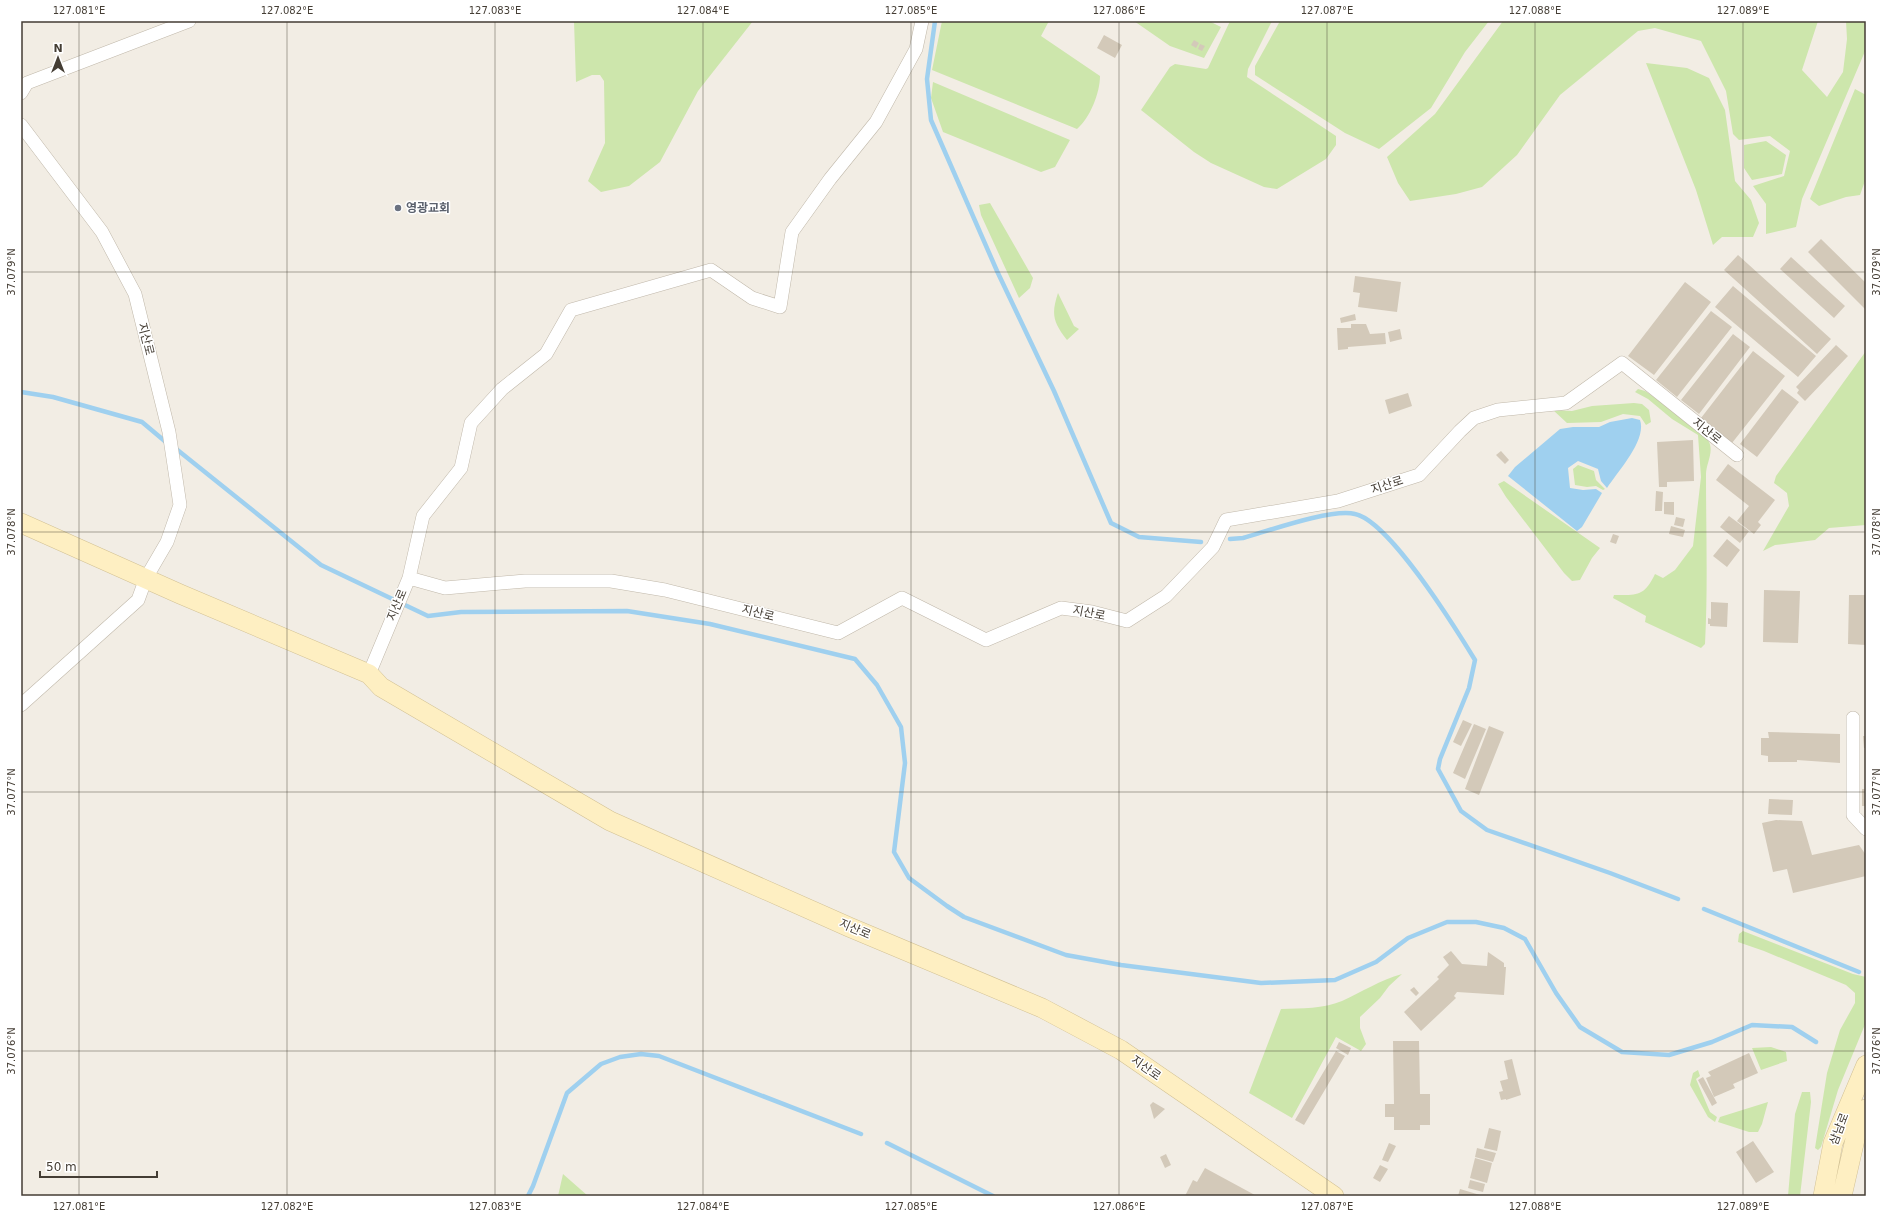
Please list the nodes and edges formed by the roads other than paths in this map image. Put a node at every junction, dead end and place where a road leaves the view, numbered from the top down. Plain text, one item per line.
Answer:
1 (189, 21) edge
2 (922, 21) edge
3 (21, 93) edge
4 (21, 125) edge
5 (1737, 455) dead end
6 (21, 522) edge
7 (146, 578) junction
8 (409, 578) junction
9 (369, 674) junction
10 (21, 706) edge
11 (1853, 718) dead end
12 (1866, 829) edge
13 (1864, 1069) edge
14 (1866, 1109) edge
15 (1334, 1196) edge
16 (1823, 1196) edge
17 (1842, 1196) edge

1 - 3 street
2 - 8 street
4 - 7 street, 지산로
5 - 8 street, 지산로
6 - 7 main road, 지산로
7 - 9 main road, 지산로
7 - 10 street
8 - 9 street, 지산로
9 - 15 main road, 지산로
11 - 12 street
13 - 16 main road, 삼남로
14 - 17 main road, 삼남로

